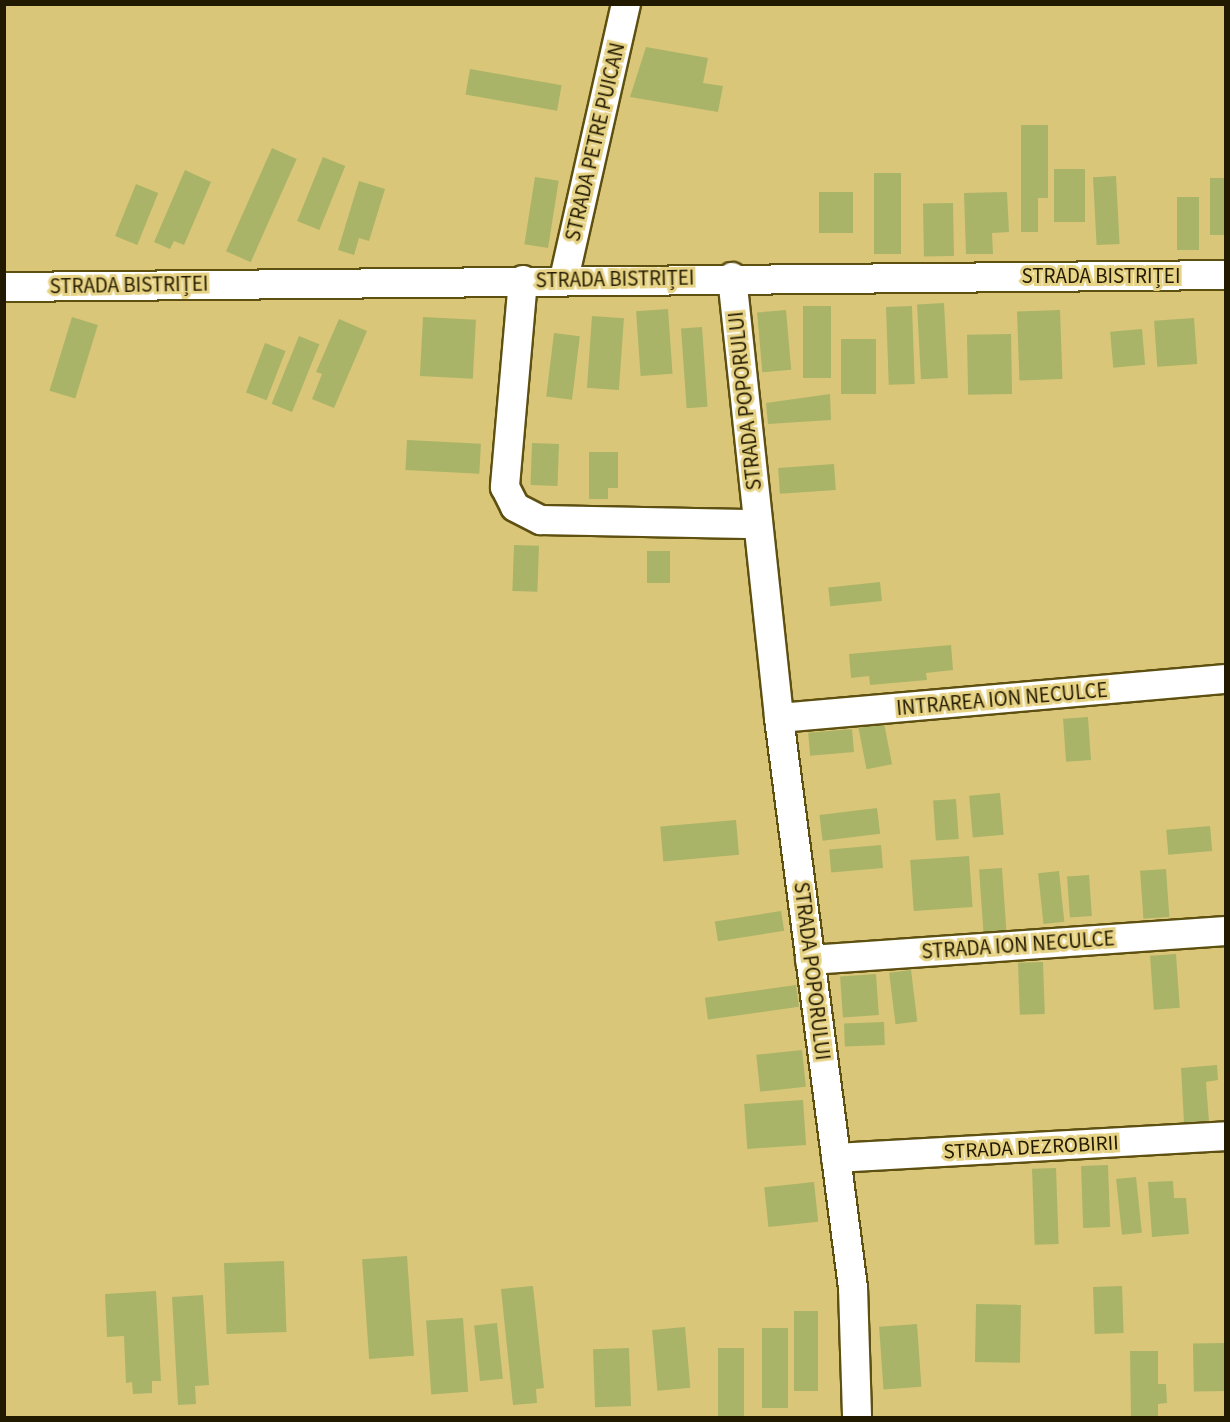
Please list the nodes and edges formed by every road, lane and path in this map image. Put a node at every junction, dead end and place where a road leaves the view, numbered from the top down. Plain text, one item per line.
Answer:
1 (626, 4) edge
2 (1226, 275) edge
3 (732, 277) junction
4 (564, 279) junction
5 (524, 280) junction
6 (4, 287) edge
7 (758, 524) junction
8 (1226, 679) edge
9 (779, 718) junction
10 (1226, 931) edge
11 (810, 960) junction
12 (1226, 1136) edge
13 (836, 1158) junction
14 (857, 1418) edge

1 - 4 street, STRADA PETRE PUICAN
2 - 3 street, STRADA BISTRIȚEI
3 - 4 street, STRADA BISTRIȚEI
3 - 7 street, STRADA POPORULUI
4 - 5 street, STRADA BISTRIȚEI
5 - 6 street, STRADA BISTRIȚEI
5 - 7 street
7 - 9 street, STRADA POPORULUI
8 - 9 street, INTRAREA ION NECULCE
9 - 11 street, STRADA POPORULUI
10 - 11 street, STRADA ION NECULCE
11 - 13 street, STRADA POPORULUI
12 - 13 street, STRADA DEZROBIRII
13 - 14 street, STRADA POPORULUI

